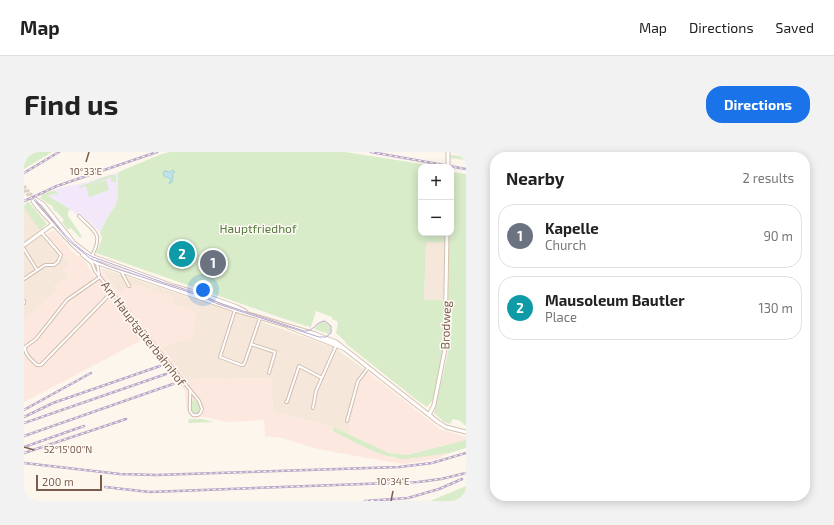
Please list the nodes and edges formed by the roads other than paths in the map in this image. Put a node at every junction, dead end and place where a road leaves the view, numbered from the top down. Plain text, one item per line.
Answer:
1 (448, 152) edge
2 (448, 164) edge
3 (79, 216) dead end
4 (56, 221) junction
5 (52, 224) junction
6 (42, 233) junction
7 (447, 236) edge
8 (24, 245) edge
9 (24, 249) edge
10 (83, 254) junction
11 (92, 256) junction
12 (96, 262) junction
13 (107, 262) junction
14 (103, 265) junction
15 (94, 266) junction
16 (98, 268) junction
17 (37, 270) junction
18 (120, 270) junction
19 (100, 276) junction
20 (24, 279) edge
21 (128, 286) dead end
22 (112, 292) junction
23 (212, 297) junction
24 (210, 302) junction
25 (236, 308) junction
26 (260, 317) junction
27 (286, 325) junction
28 (332, 340) junction
29 (251, 344) junction
30 (336, 345) junction
31 (347, 349) junction
32 (352, 354) junction
33 (369, 367) junction
34 (269, 373) dead end
35 (322, 378) junction
36 (190, 390) junction
37 (198, 400) junction
38 (286, 402) dead end
39 (189, 403) junction
40 (313, 408) dead end
41 (429, 415) junction
42 (347, 421) dead end
43 (466, 432) edge

1 - 2 main road
3 - 11 street
4 - 5 main road
4 - 5 main road
4 - 11 main road
5 - 6 main road
5 - 10 main road
6 - 8 main road
6 - 17 street
7 - 41 main road, Brodweg
9 - 17 street
10 - 11 street
10 - 12 main road
10 - 15 street, Am Hauptgüterbahnhof
11 - 12 street, Am Hauptgüterbahnhof
11 - 13 main road
12 - 13 street, Am Hauptgüterbahnhof
12 - 14 main road
12 - 15 street
12 - 16 street, Am Hauptgüterbahnhof
13 - 23 main road
14 - 16 street, Am Hauptgüterbahnhof
14 - 18 main road
15 - 19 street, Am Hauptgüterbahnhof
16 - 19 street, Am Hauptgüterbahnhof
17 - 20 street
18 - 21 street
18 - 24 main road
19 - 22 street, Am Hauptgüterbahnhof
19 - 22 street
22 - 36 street, Am Hauptgüterbahnhof
23 - 24 main road
23 - 25 main road
24 - 25 main road
25 - 26 main road
25 - 29 street
26 - 27 main road
26 - 29 street
27 - 28 main road
27 - 30 main road
28 - 30 main road
28 - 31 main road
29 - 34 street
30 - 31 main road
30 - 32 main road
30 - 35 street
31 - 32 main road
32 - 33 main road
33 - 41 main road
33 - 42 street
35 - 38 street
35 - 40 street
36 - 37 street, Am Hauptgüterbahnhof
36 - 39 street, Am Hauptgüterbahnhof
37 - 39 street, Am Hauptgüterbahnhof
37 - 39 street
41 - 43 main road

